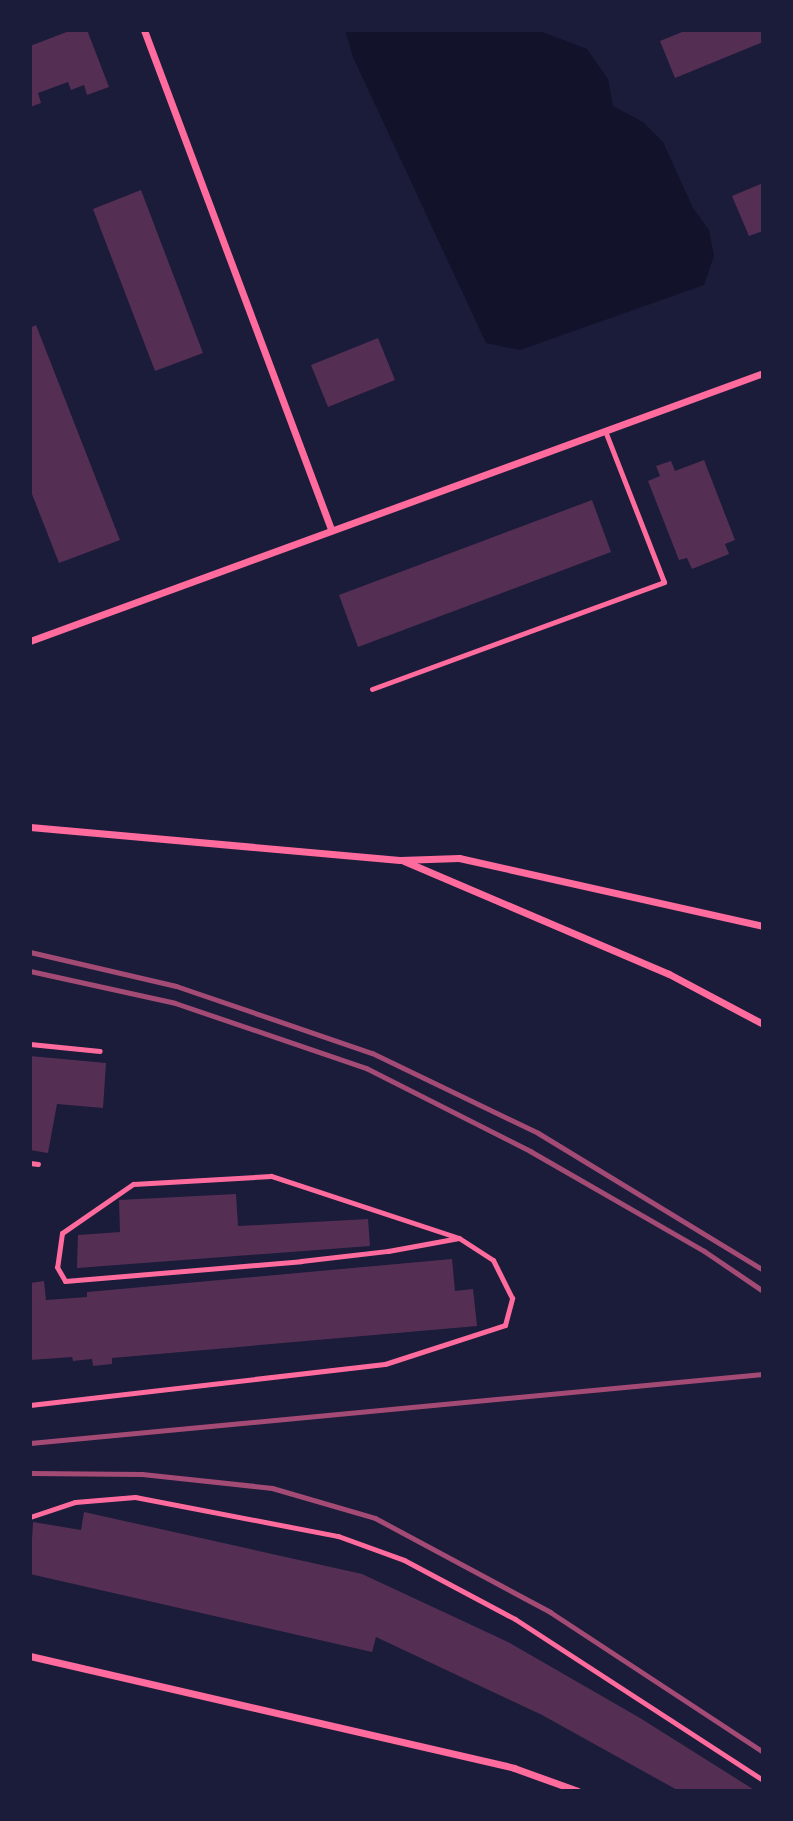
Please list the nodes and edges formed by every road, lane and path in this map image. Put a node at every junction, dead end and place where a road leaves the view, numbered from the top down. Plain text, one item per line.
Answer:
1 (144, 30) edge
2 (763, 373) edge
3 (605, 431) junction
4 (331, 529) junction
5 (30, 641) edge
6 (372, 689) dead end
7 (30, 827) edge
8 (400, 860) junction
9 (763, 926) edge
10 (763, 1024) edge
11 (30, 1044) edge
12 (100, 1051) dead end
13 (30, 1163) edge
14 (38, 1164) dead end
15 (459, 1238) junction
16 (30, 1405) edge
17 (30, 1517) edge
18 (30, 1657) edge
19 (763, 1780) edge
20 (578, 1791) edge

1 - 4 street
2 - 3 street
3 - 4 street
3 - 6 lane
4 - 5 street
7 - 8 street
8 - 9 street
8 - 10 street
11 - 12 lane
13 - 14 lane
15 - 15 lane
15 - 16 lane
17 - 19 lane
18 - 20 street

